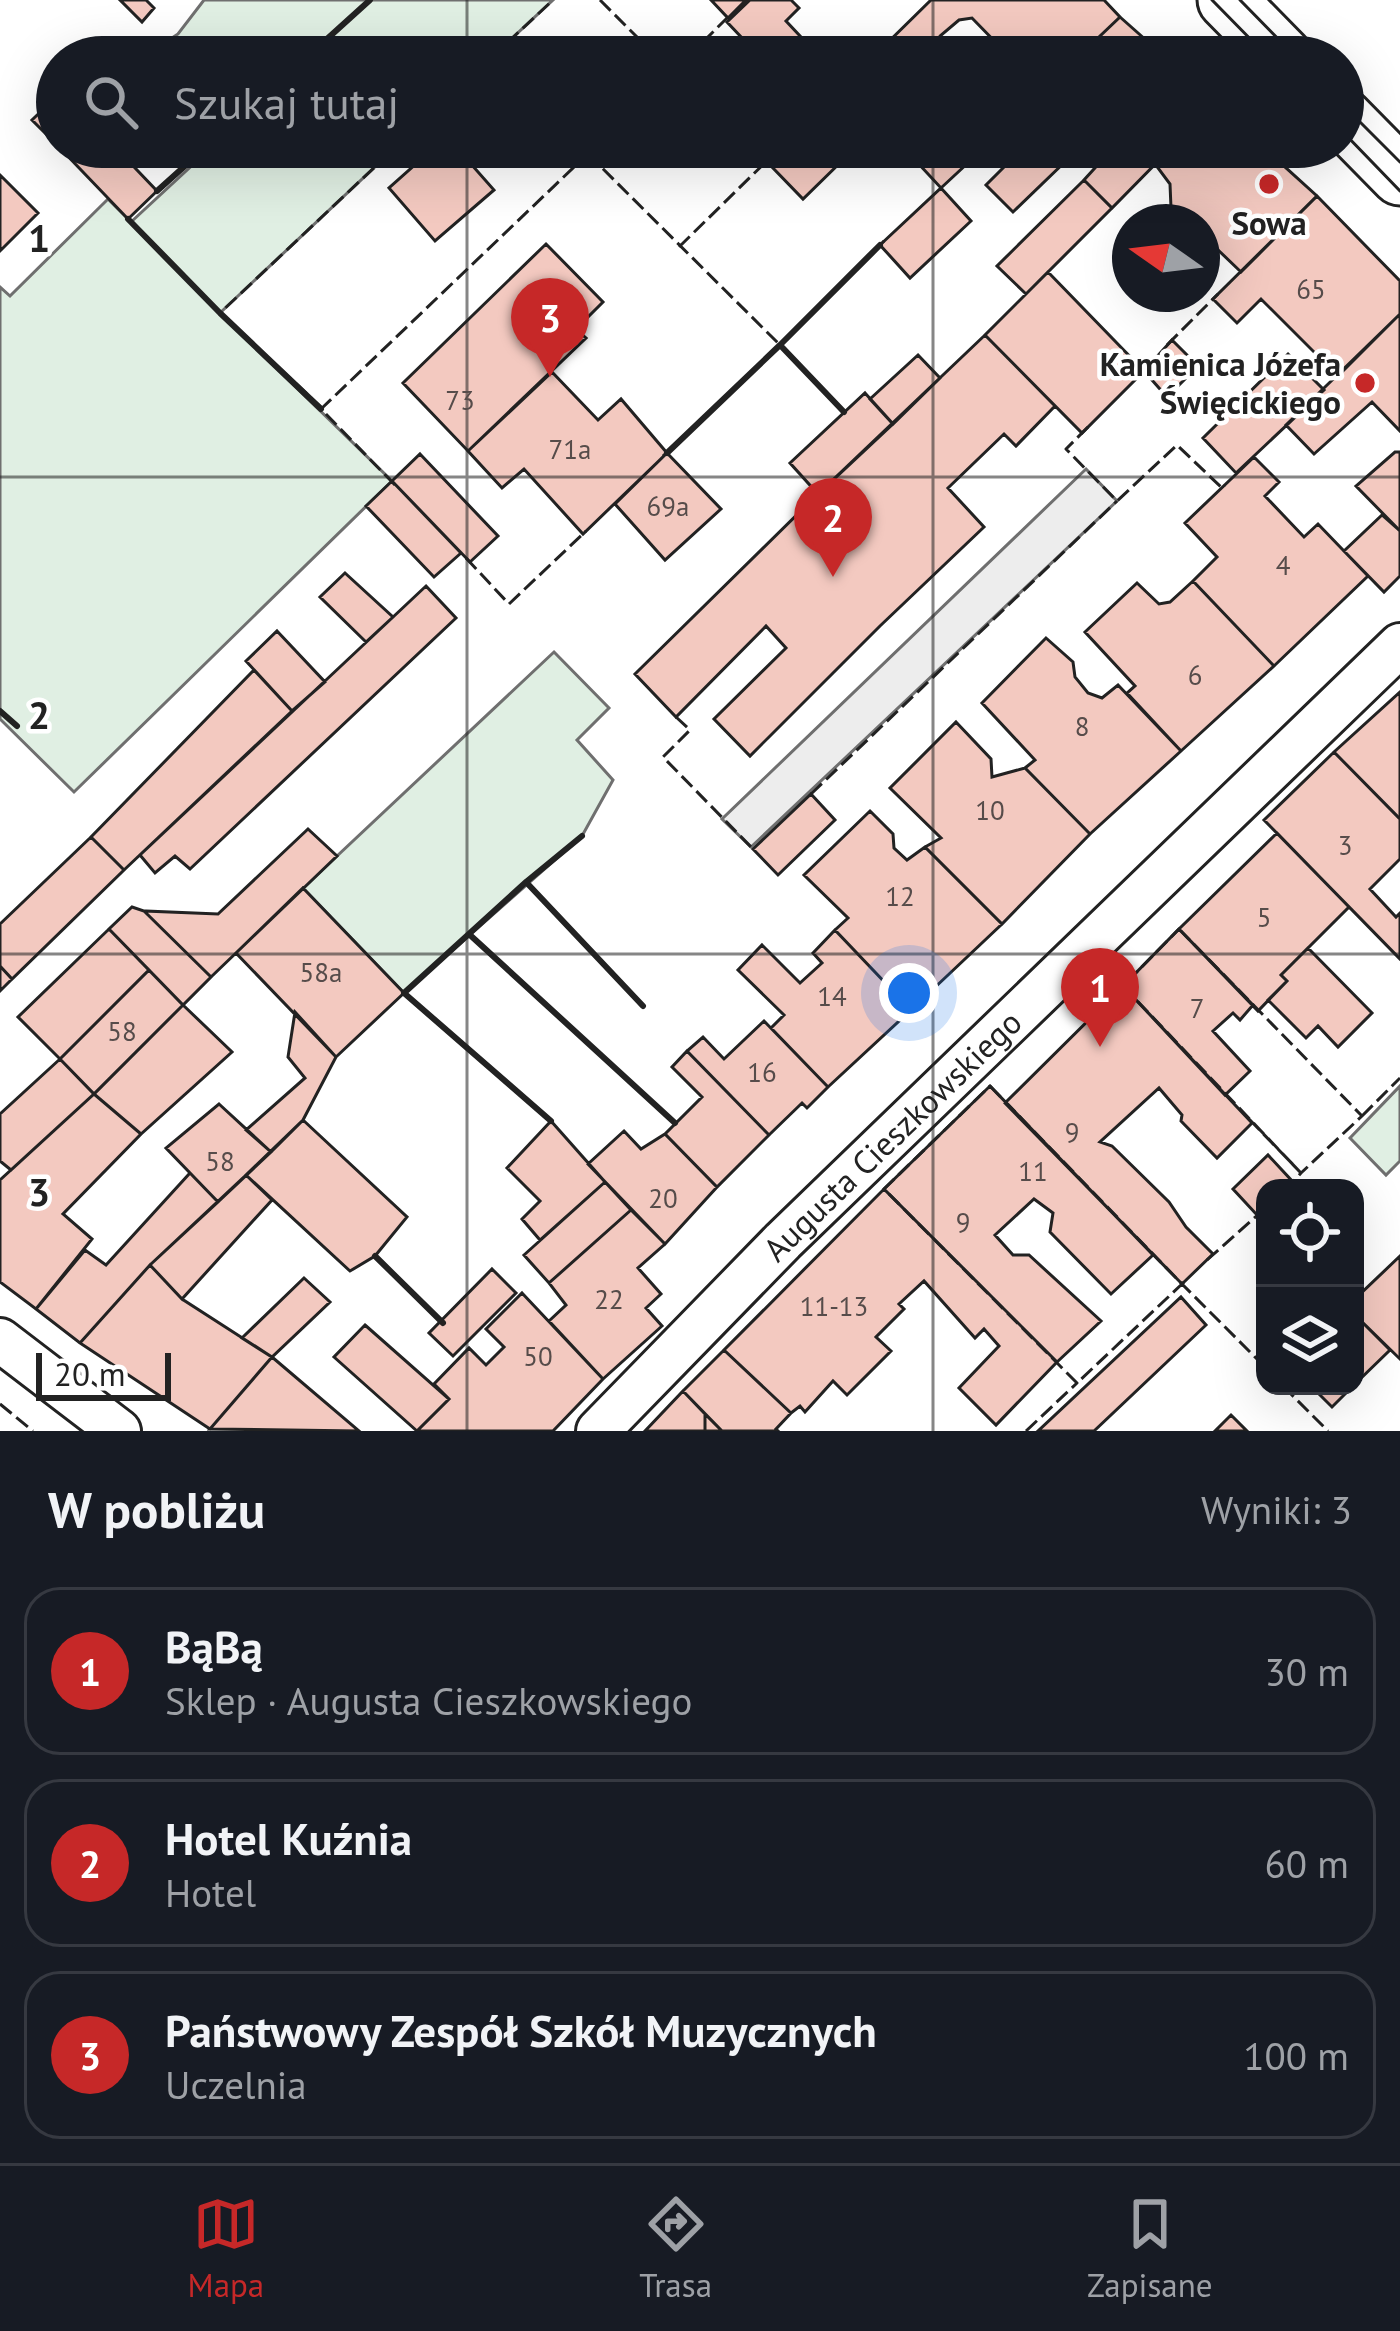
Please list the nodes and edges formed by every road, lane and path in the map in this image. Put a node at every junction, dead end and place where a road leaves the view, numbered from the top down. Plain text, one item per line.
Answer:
1 (1227, 0) edge
2 (1262, 36) edge
3 (1364, 139) edge
4 (1400, 176) edge
5 (1400, 645) edge
6 (0, 1340) edge
7 (118, 1431) edge
8 (598, 1431) edge

1 - 2 street
3 - 4 street
5 - 8 street, Augusta Cieszkowskiego
6 - 7 street

